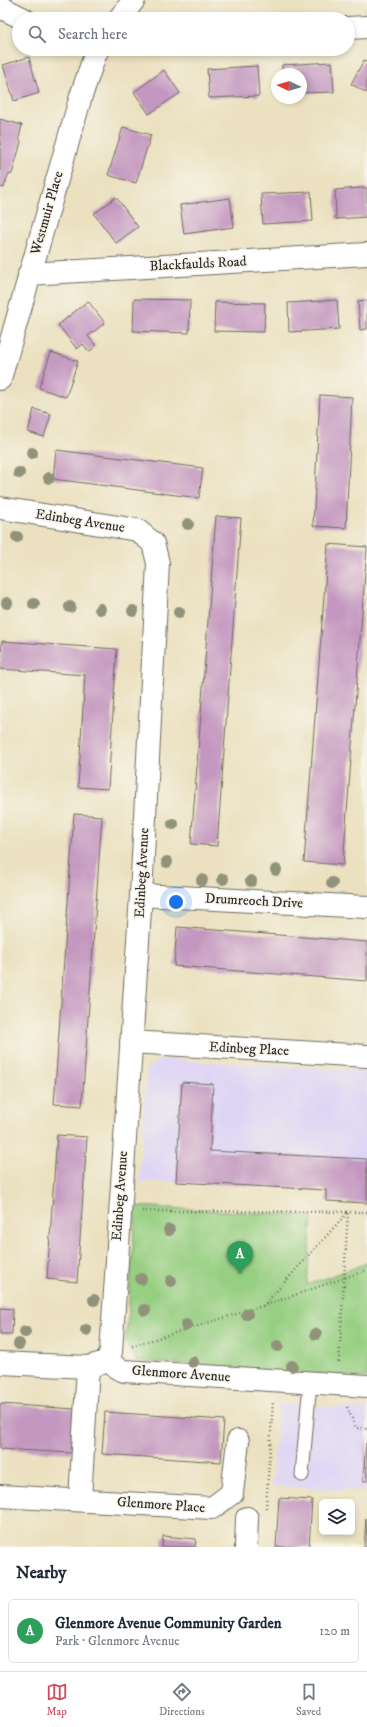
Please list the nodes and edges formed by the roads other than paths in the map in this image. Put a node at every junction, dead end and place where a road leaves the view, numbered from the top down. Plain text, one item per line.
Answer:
1 (134, 0) edge
2 (0, 7) edge
3 (125, 12) edge
4 (12, 13) edge
5 (367, 27) edge
6 (355, 28) edge
7 (91, 56) edge
8 (367, 254) edge
9 (29, 274) junction
10 (0, 379) edge
11 (0, 508) edge
12 (140, 895) junction
13 (367, 908) edge
14 (131, 1042) junction
15 (367, 1056) edge
16 (102, 1360) junction
17 (0, 1363) edge
18 (310, 1382) junction
19 (367, 1386) edge
20 (238, 1441) dead end
21 (302, 1475) dead end
22 (0, 1496) edge
23 (80, 1500) junction
24 (246, 1518) road end
25 (246, 1547) edge

1 - 3 street
2 - 4 street
5 - 6 street
7 - 9 street, Westmuir Place
8 - 9 street, Blackfaulds Road
9 - 10 street, Westmuir Place
11 - 12 street, Edinbeg Avenue
12 - 13 street, Drumreoch Drive
12 - 14 street, Edinbeg Avenue
14 - 15 street, Edinbeg Place
14 - 16 street, Edinbeg Avenue
16 - 17 street
16 - 18 street, Glenmore Avenue
16 - 23 street
18 - 19 street, Glenmore Avenue
18 - 21 lane
20 - 23 street, Glenmore Place
22 - 23 street, Glenmore Place
24 - 25 street

